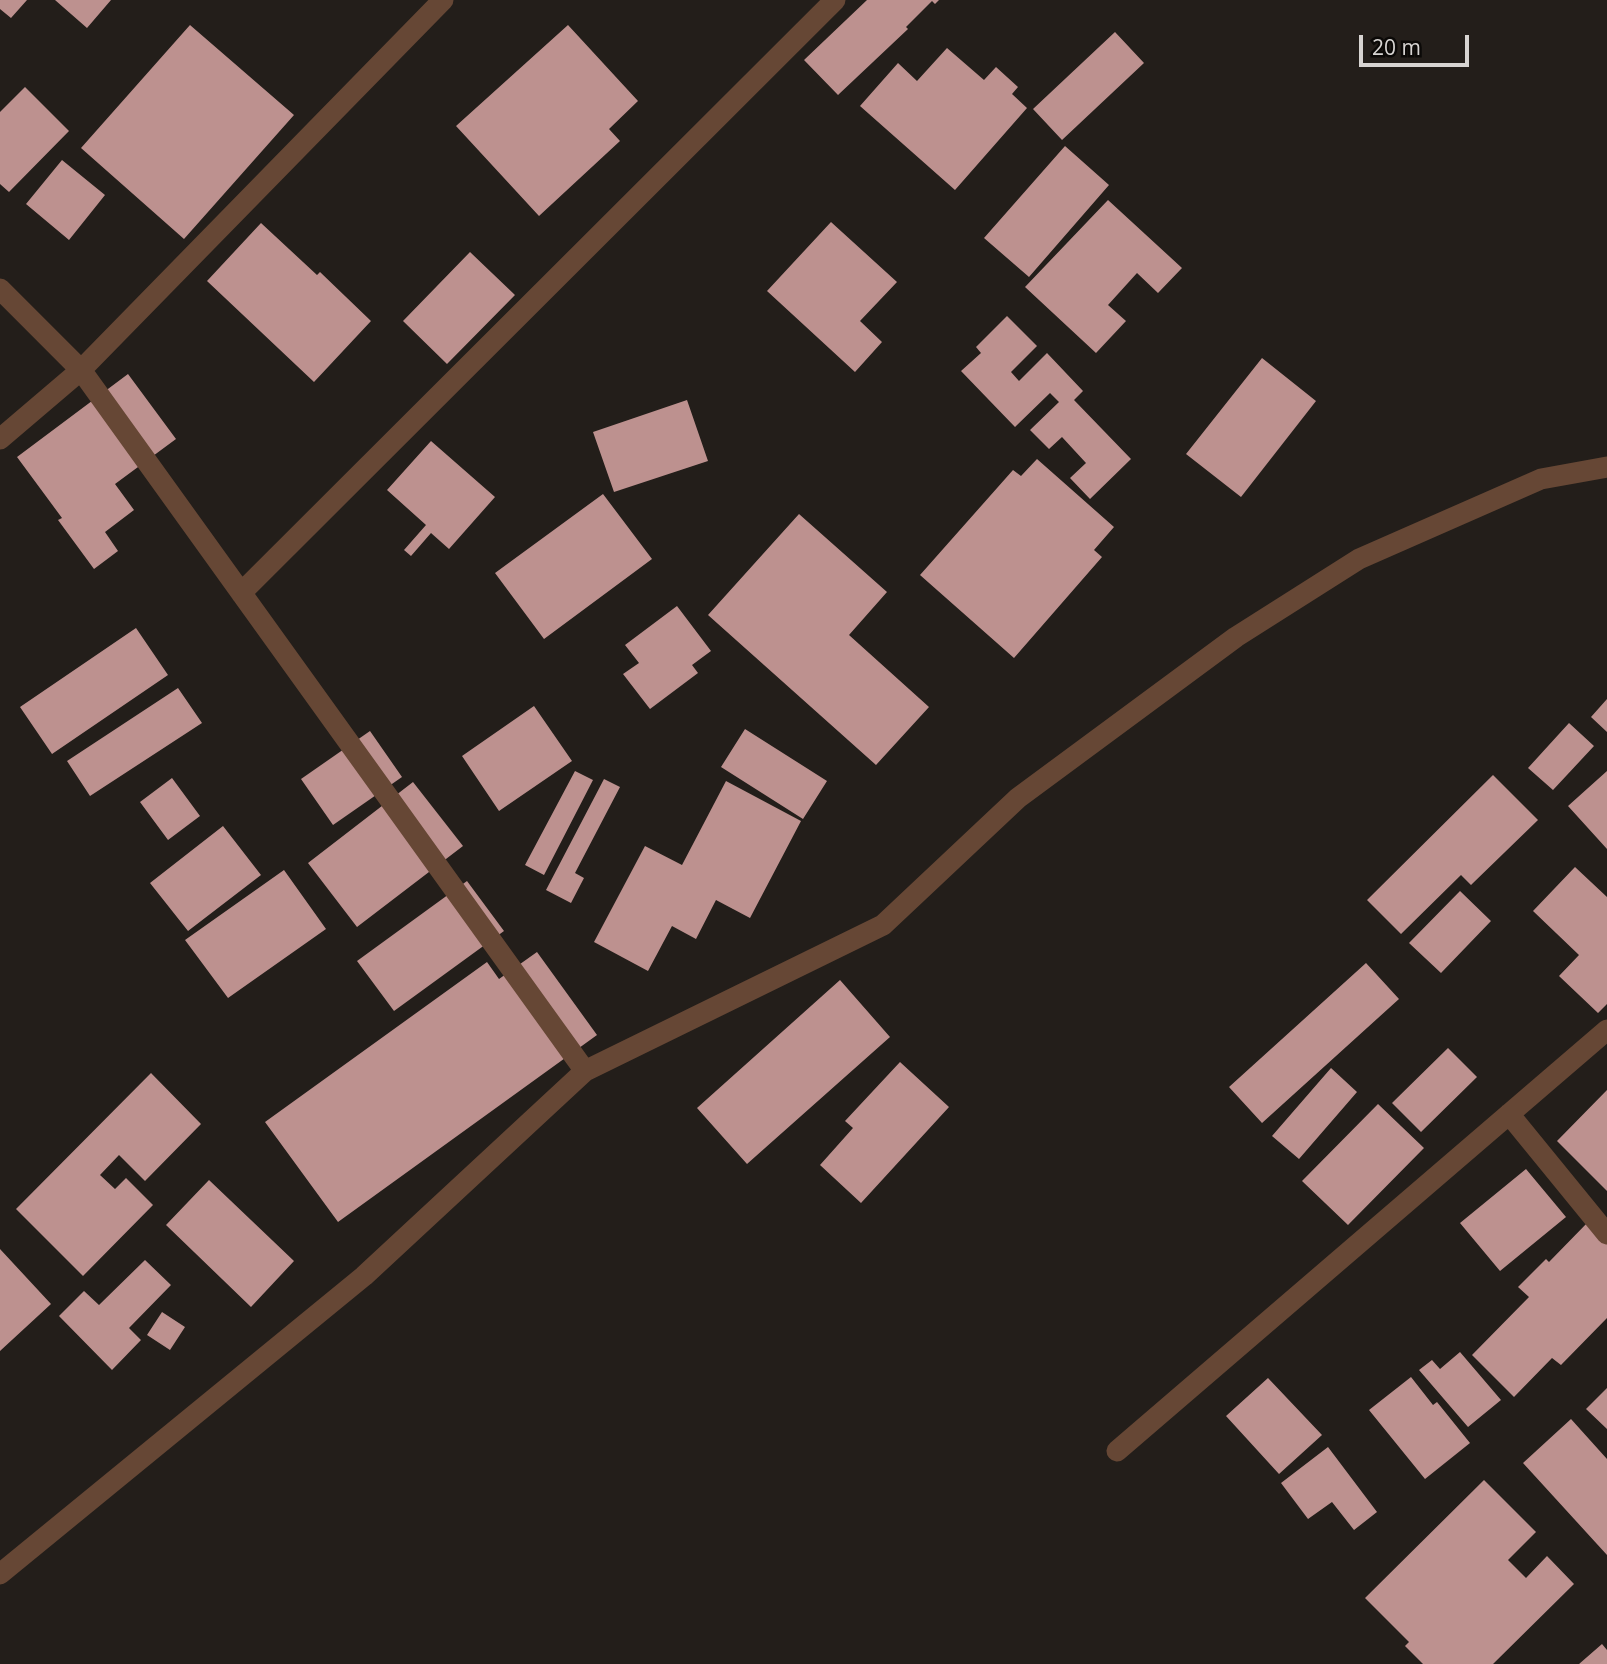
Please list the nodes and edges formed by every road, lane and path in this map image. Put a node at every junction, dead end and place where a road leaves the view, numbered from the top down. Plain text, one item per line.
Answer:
1 (443, 0) edge
2 (835, 0) edge
3 (0, 289) edge
4 (81, 370) junction
5 (0, 439) edge
6 (1607, 467) edge
7 (241, 593) junction
8 (1607, 1030) edge
9 (585, 1071) junction
10 (1509, 1114) junction
11 (1607, 1234) edge
12 (1117, 1451) dead end
13 (0, 1574) edge

1 - 4 street
2 - 7 street
3 - 4 street
4 - 5 street
4 - 7 street
6 - 9 street
7 - 9 street
8 - 10 street
9 - 13 street
10 - 11 street
10 - 12 street

